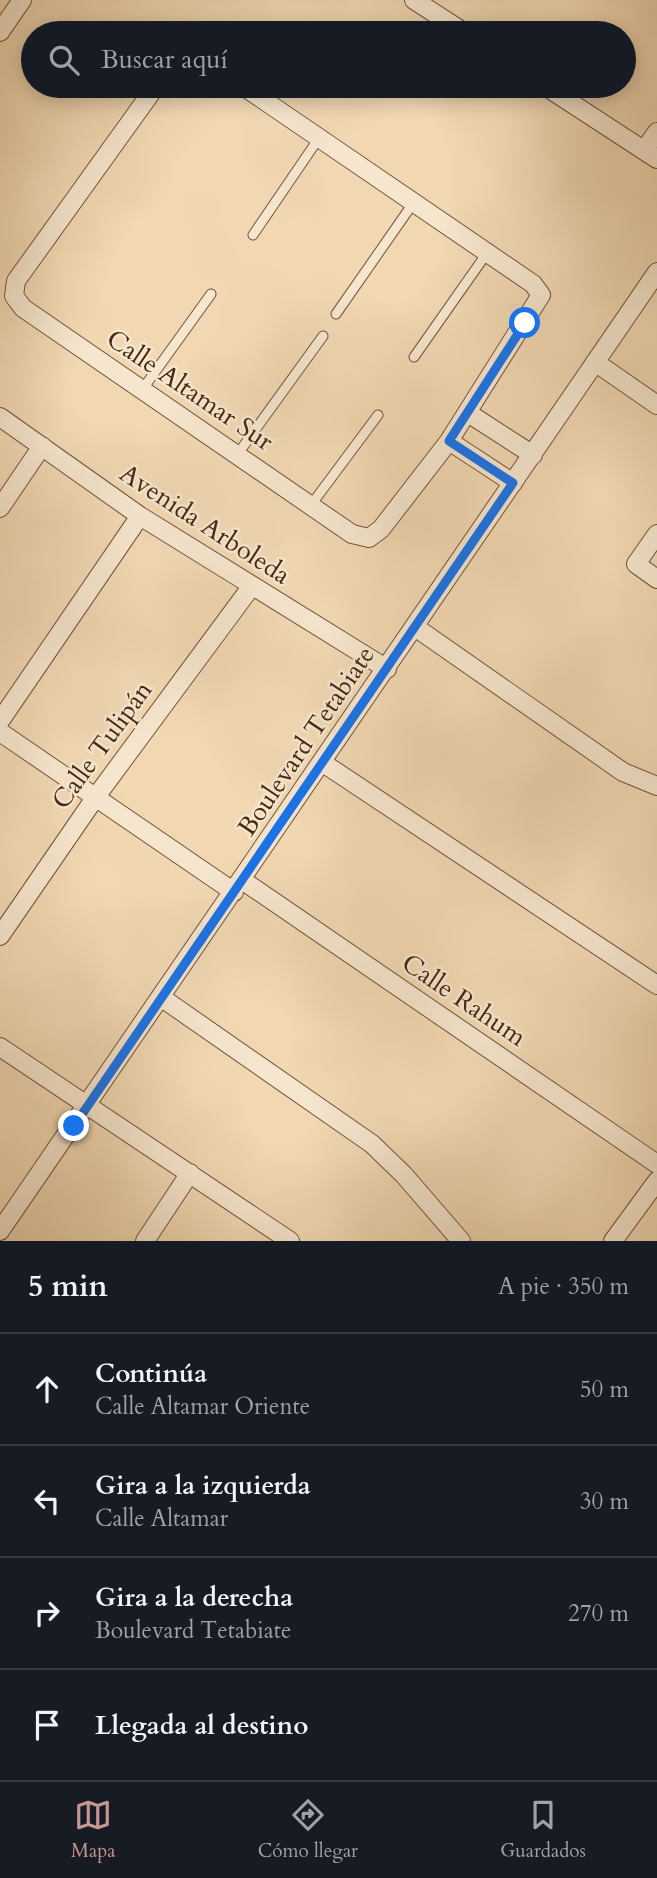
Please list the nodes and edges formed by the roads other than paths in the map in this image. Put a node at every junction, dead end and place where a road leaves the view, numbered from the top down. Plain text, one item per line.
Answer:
1 (22, 0) edge
2 (414, 0) edge
3 (446, 21) edge
4 (0, 32) edge
5 (147, 98) edge
6 (261, 98) edge
7 (563, 98) edge
8 (657, 132) edge
9 (320, 137) junction
10 (651, 155) edge
11 (414, 202) junction
12 (253, 235) dead end
13 (487, 253) junction
14 (655, 276) edge
15 (211, 294) dead end
16 (336, 314) dead end
17 (323, 337) dead end
18 (414, 357) dead end
19 (595, 362) junction
20 (142, 390) junction
21 (657, 405) edge
22 (468, 413) junction
23 (378, 415) dead end
24 (0, 417) edge
25 (449, 441) junction
26 (42, 446) junction
27 (237, 455) junction
28 (533, 455) junction
29 (513, 483) junction
30 (311, 505) junction
31 (0, 508) edge
32 (140, 516) junction
33 (657, 534) edge
34 (657, 579) edge
35 (251, 587) junction
36 (415, 627) junction
37 (387, 669) junction
38 (0, 721) edge
39 (0, 732) edge
40 (323, 763) junction
41 (657, 786) edge
42 (95, 798) junction
43 (238, 886) junction
44 (0, 936) edge
45 (657, 985) edge
46 (162, 998) junction
47 (0, 1047) edge
48 (89, 1105) junction
49 (657, 1164) edge
50 (190, 1173) junction
51 (657, 1181) edge
52 (0, 1231) edge
53 (145, 1241) edge
54 (289, 1241) edge
55 (461, 1241) edge
56 (613, 1241) edge

1 - 4 street
2 - 3 street
5 - 20 street, Calle Altamar Sur
6 - 9 street
7 - 10 street
8 - 10 street
9 - 11 street
9 - 12 lane
11 - 13 street
11 - 16 lane
13 - 18 lane
13 - 22 street
14 - 19 street, Boulevard Tetabiate
15 - 20 lane
17 - 27 lane
19 - 21 street
19 - 28 street, Boulevard Tetabiate
20 - 27 street, Calle Altamar Sur
22 - 25 street
22 - 28 street
23 - 30 lane
24 - 26 street, Avenida Arboleda
25 - 29 street
25 - 30 street, Calle Altamar Sur
26 - 31 street
26 - 32 street, Avenida Arboleda
27 - 30 street, Calle Altamar Sur
28 - 29 street, Boulevard Tetabiate
29 - 36 street, Boulevard Tetabiate
32 - 35 street, Avenida Arboleda
32 - 38 street
33 - 34 street
35 - 37 street, Avenida Arboleda
35 - 42 street, Calle Tulipán
36 - 37 street, Boulevard Tetabiate
36 - 41 street
37 - 40 street, Boulevard Tetabiate
39 - 42 street, Calle Rahum
40 - 43 street, Boulevard Tetabiate
40 - 45 street
42 - 43 street, Calle Rahum
42 - 44 street, Calle Tulipán
43 - 46 street, Boulevard Tetabiate
43 - 49 street, Calle Rahum
46 - 48 street, Boulevard Tetabiate
46 - 55 street
47 - 48 street
48 - 50 street
48 - 52 street, Boulevard Tetabiate
50 - 53 street
50 - 54 street
51 - 56 street

